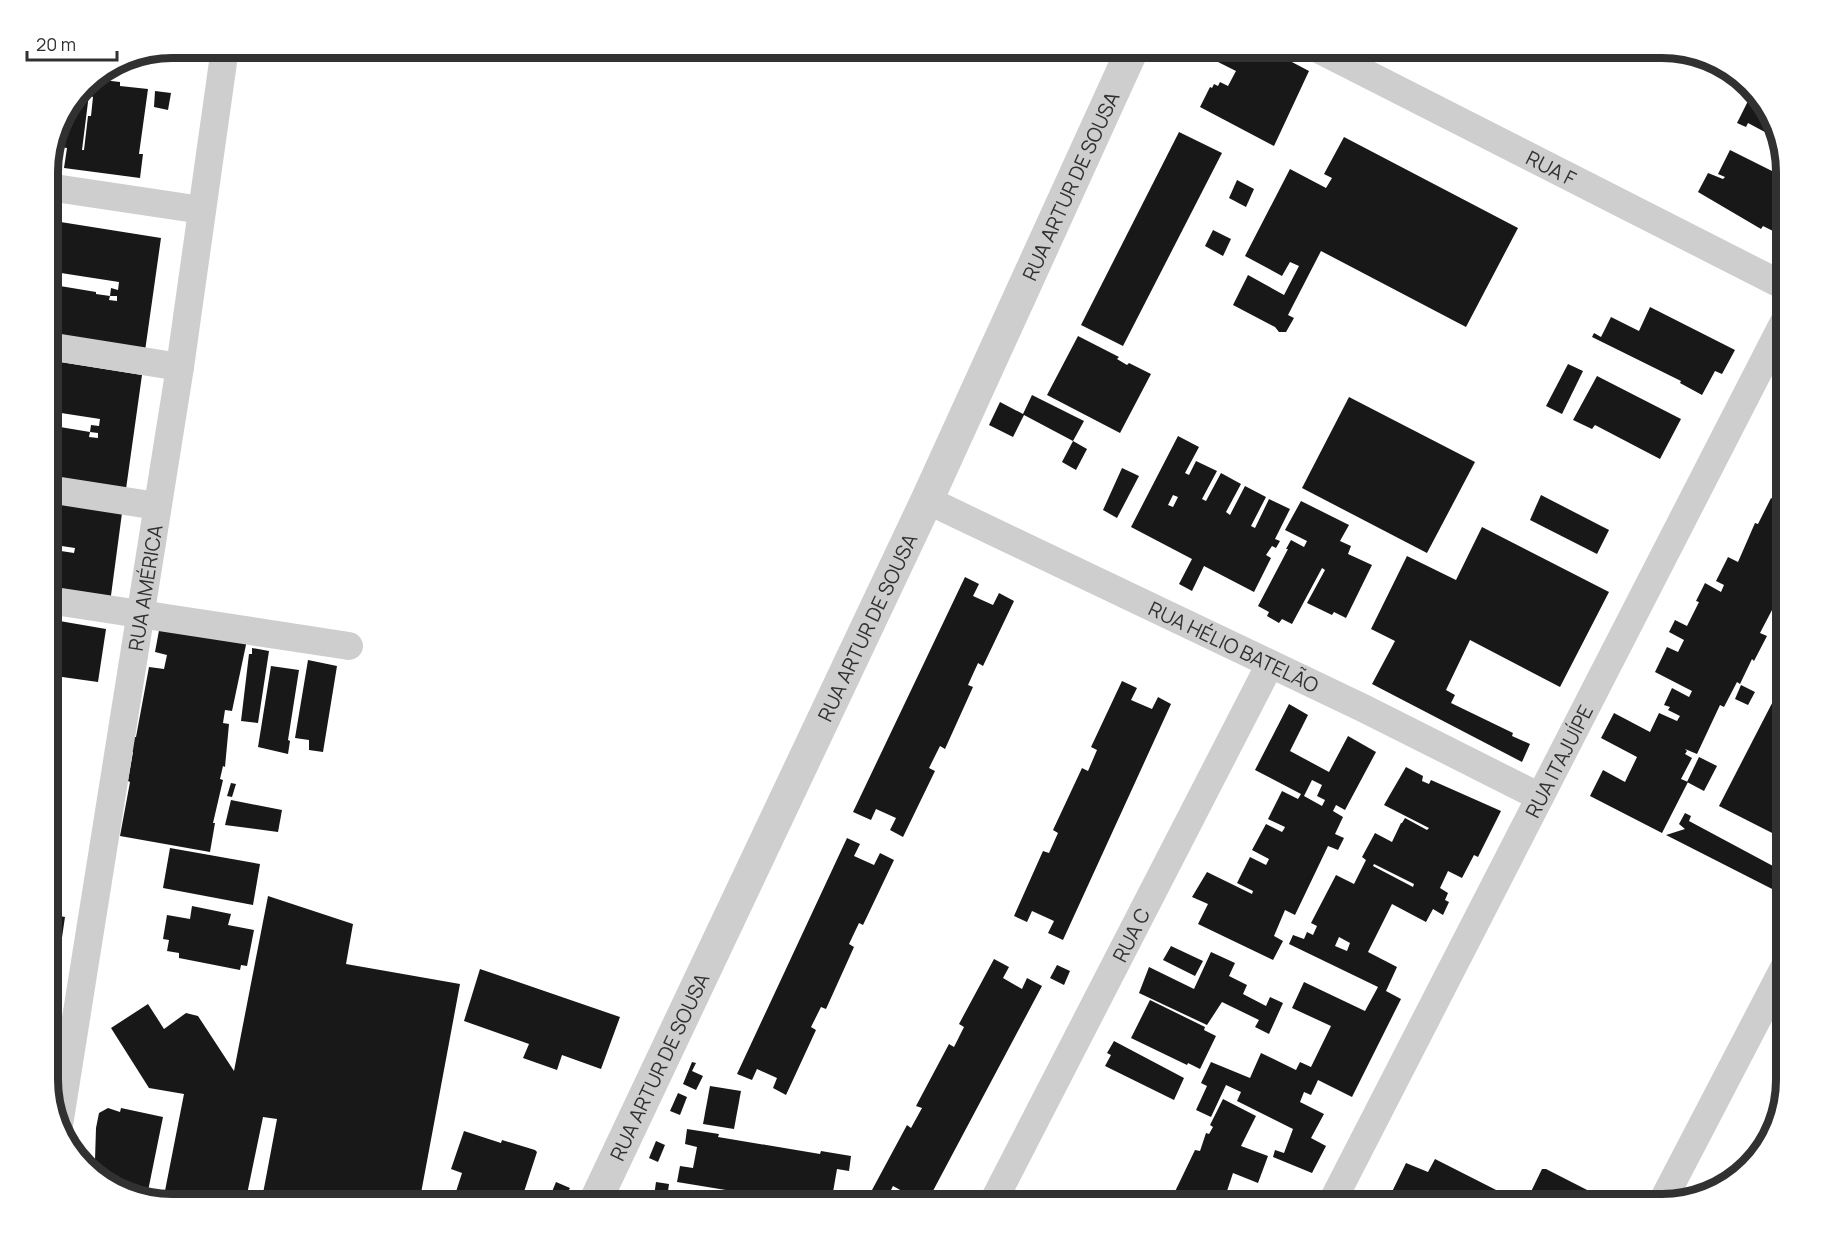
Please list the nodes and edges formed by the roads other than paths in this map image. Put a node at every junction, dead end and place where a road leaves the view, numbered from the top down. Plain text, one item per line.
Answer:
1 (1128, 58) edge
2 (1336, 58) edge
3 (223, 59) edge
4 (59, 189) edge
5 (202, 210) junction
6 (1776, 282) edge
7 (1776, 337) edge
8 (59, 348) edge
9 (180, 367) junction
10 (59, 491) edge
11 (927, 500) junction
12 (157, 506) junction
13 (59, 602) edge
14 (140, 614) junction
15 (349, 646) dead end
16 (1270, 664) junction
17 (1540, 797) junction
18 (1776, 1000) edge
19 (62, 1107) edge
20 (599, 1194) edge
21 (997, 1194) edge
22 (1336, 1194) edge
23 (1667, 1194) edge

1 - 11 street, RUA ARTUR DE SOUSA
2 - 6 street, RUA F
3 - 5 street, RUA AMÉRICA
4 - 5 street
5 - 9 street, RUA AMÉRICA
7 - 17 street, RUA ITAJUÍPE
8 - 9 street
9 - 12 street, RUA AMÉRICA
10 - 12 street
11 - 16 street, RUA HÉLIO BATELÃO
11 - 20 street, RUA ARTUR DE SOUSA
12 - 14 street, RUA AMÉRICA
13 - 14 street
14 - 15 street
14 - 19 street, RUA AMÉRICA
16 - 17 street, RUA HÉLIO BATELÃO
16 - 21 street, RUA C
17 - 22 street, RUA ITAJUÍPE
18 - 23 street

